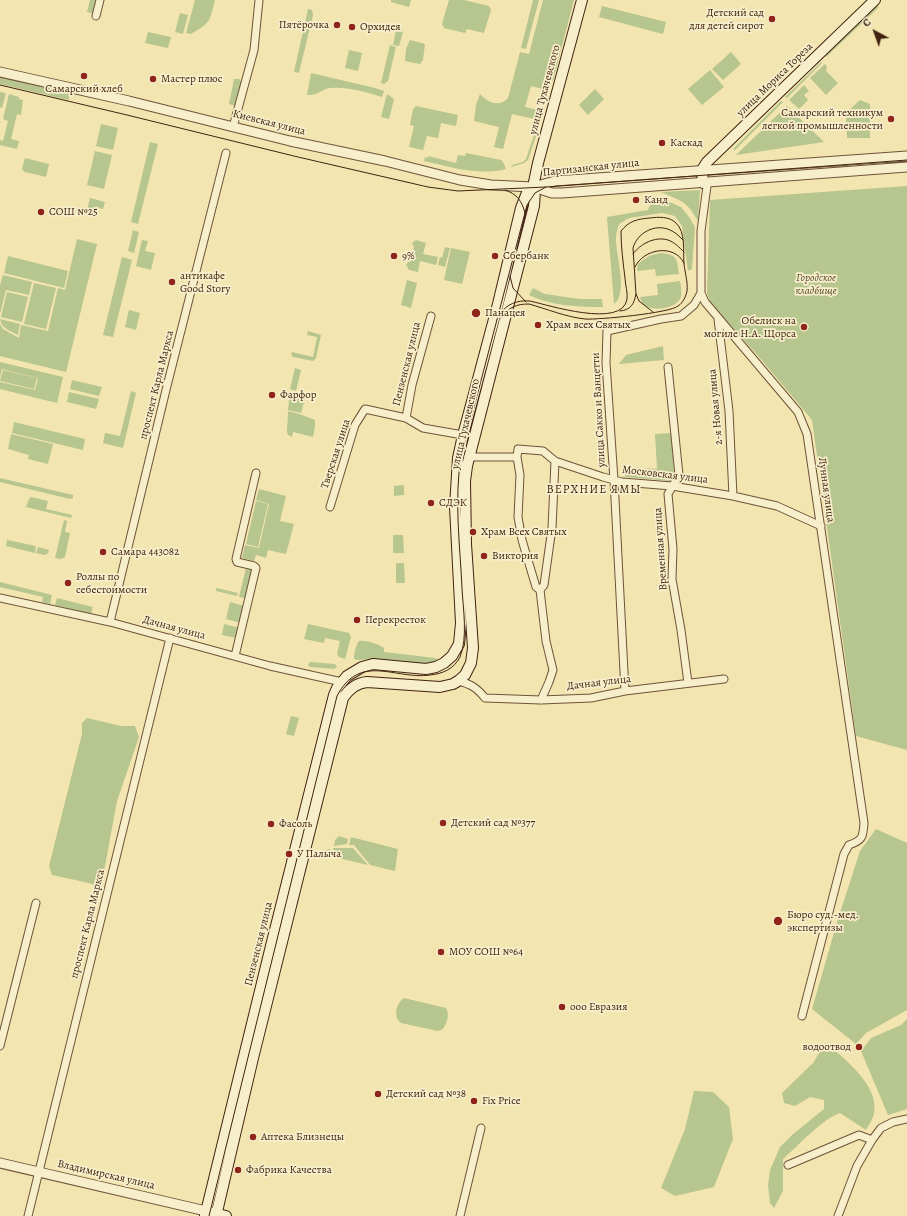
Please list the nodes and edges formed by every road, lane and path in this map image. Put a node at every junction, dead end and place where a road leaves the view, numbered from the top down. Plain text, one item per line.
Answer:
1 (100, 0) edge
2 (259, 0) edge
3 (582, 0) edge
4 (875, 0) edge
5 (96, 16) dead end
6 (0, 72) edge
7 (233, 126) junction
8 (226, 153) dead end
9 (907, 156) edge
10 (907, 167) edge
11 (702, 170) junction
12 (704, 183) junction
13 (533, 187) junction
14 (701, 292) junction
15 (431, 316) dead end
16 (718, 318) junction
17 (668, 367) dead end
18 (406, 418) junction
19 (463, 435) junction
20 (468, 457) junction
21 (517, 458) junction
22 (555, 461) junction
23 (256, 473) dead end
24 (614, 480) junction
25 (672, 486) junction
26 (733, 496) junction
27 (330, 507) dead end
28 (821, 526) junction
29 (540, 590) junction
30 (0, 598) edge
31 (110, 622) junction
32 (170, 638) junction
33 (235, 656) junction
34 (724, 679) dead end
35 (343, 680) junction
36 (458, 681) junction
37 (688, 683) junction
38 (354, 686) junction
39 (625, 691) junction
40 (541, 700) junction
41 (36, 903) dead end
42 (802, 1016) dead end
43 (0, 1046) edge
44 (907, 1119) edge
45 (481, 1128) dead end
46 (872, 1140) junction
47 (0, 1163) edge
48 (788, 1165) dead end
49 (40, 1172) junction
50 (206, 1214) edge
51 (219, 1215) edge
52 (28, 1216) edge
53 (460, 1216) edge
54 (838, 1216) edge

1 - 5 street
2 - 7 street
3 - 13 main road, улица Тухачевского
4 - 11 main road, улица Мориса Тореза
6 - 7 street, Киевская улица
7 - 13 street, Киевская улица
8 - 31 street, проспект Карла Маркса
9 - 11 street, Партизанская улица
10 - 12 street, Партизанская улица
11 - 12 main road
11 - 13 street, Партизанская улица
12 - 13 street, Партизанская улица
12 - 14 street, Лунная улица
13 - 19 main road, улица Тухачевского
13 - 20 main road, улица Тухачевского
14 - 16 street, Лунная улица
14 - 24 street, улица Сакко и Ванцетти
15 - 18 street, Пензенская улица
16 - 26 street, 2-я Новая улица
16 - 28 street, Лунная улица
17 - 25 street, Временная улица
18 - 19 street
18 - 27 street, Тверская улица
19 - 35 main road, улица Тухачевского
20 - 21 street
20 - 36 main road, улица Тухачевского
21 - 22 street, Московская улица
21 - 29 street
22 - 24 street, Московская улица
22 - 29 street
23 - 33 street
24 - 25 street, Московская улица
24 - 39 street, улица Сакко и Ванцетти
25 - 26 street, Московская улица
25 - 37 street, Временная улица
26 - 28 street, Московская улица
28 - 42 street, Лунная улица
29 - 40 street
30 - 31 street, Дачная улица
31 - 32 street, Дачная улица
32 - 33 street, Дачная улица
32 - 49 street, проспект Карла Маркса
33 - 35 street, Дачная улица
34 - 37 street, Дачная улица
35 - 38 main road
35 - 50 main road, Пензенская улица
36 - 38 main road
36 - 40 street, Дачная улица
37 - 39 street, Дачная улица
38 - 51 main road, Пензенская улица
39 - 40 street, Дачная улица
41 - 43 street
44 - 46 street
45 - 53 street
46 - 48 street
46 - 54 street
47 - 49 street, Владимирская улица
49 - 50 street, Владимирская улица
49 - 52 street, проспект Карла Маркса
50 - 51 main road

